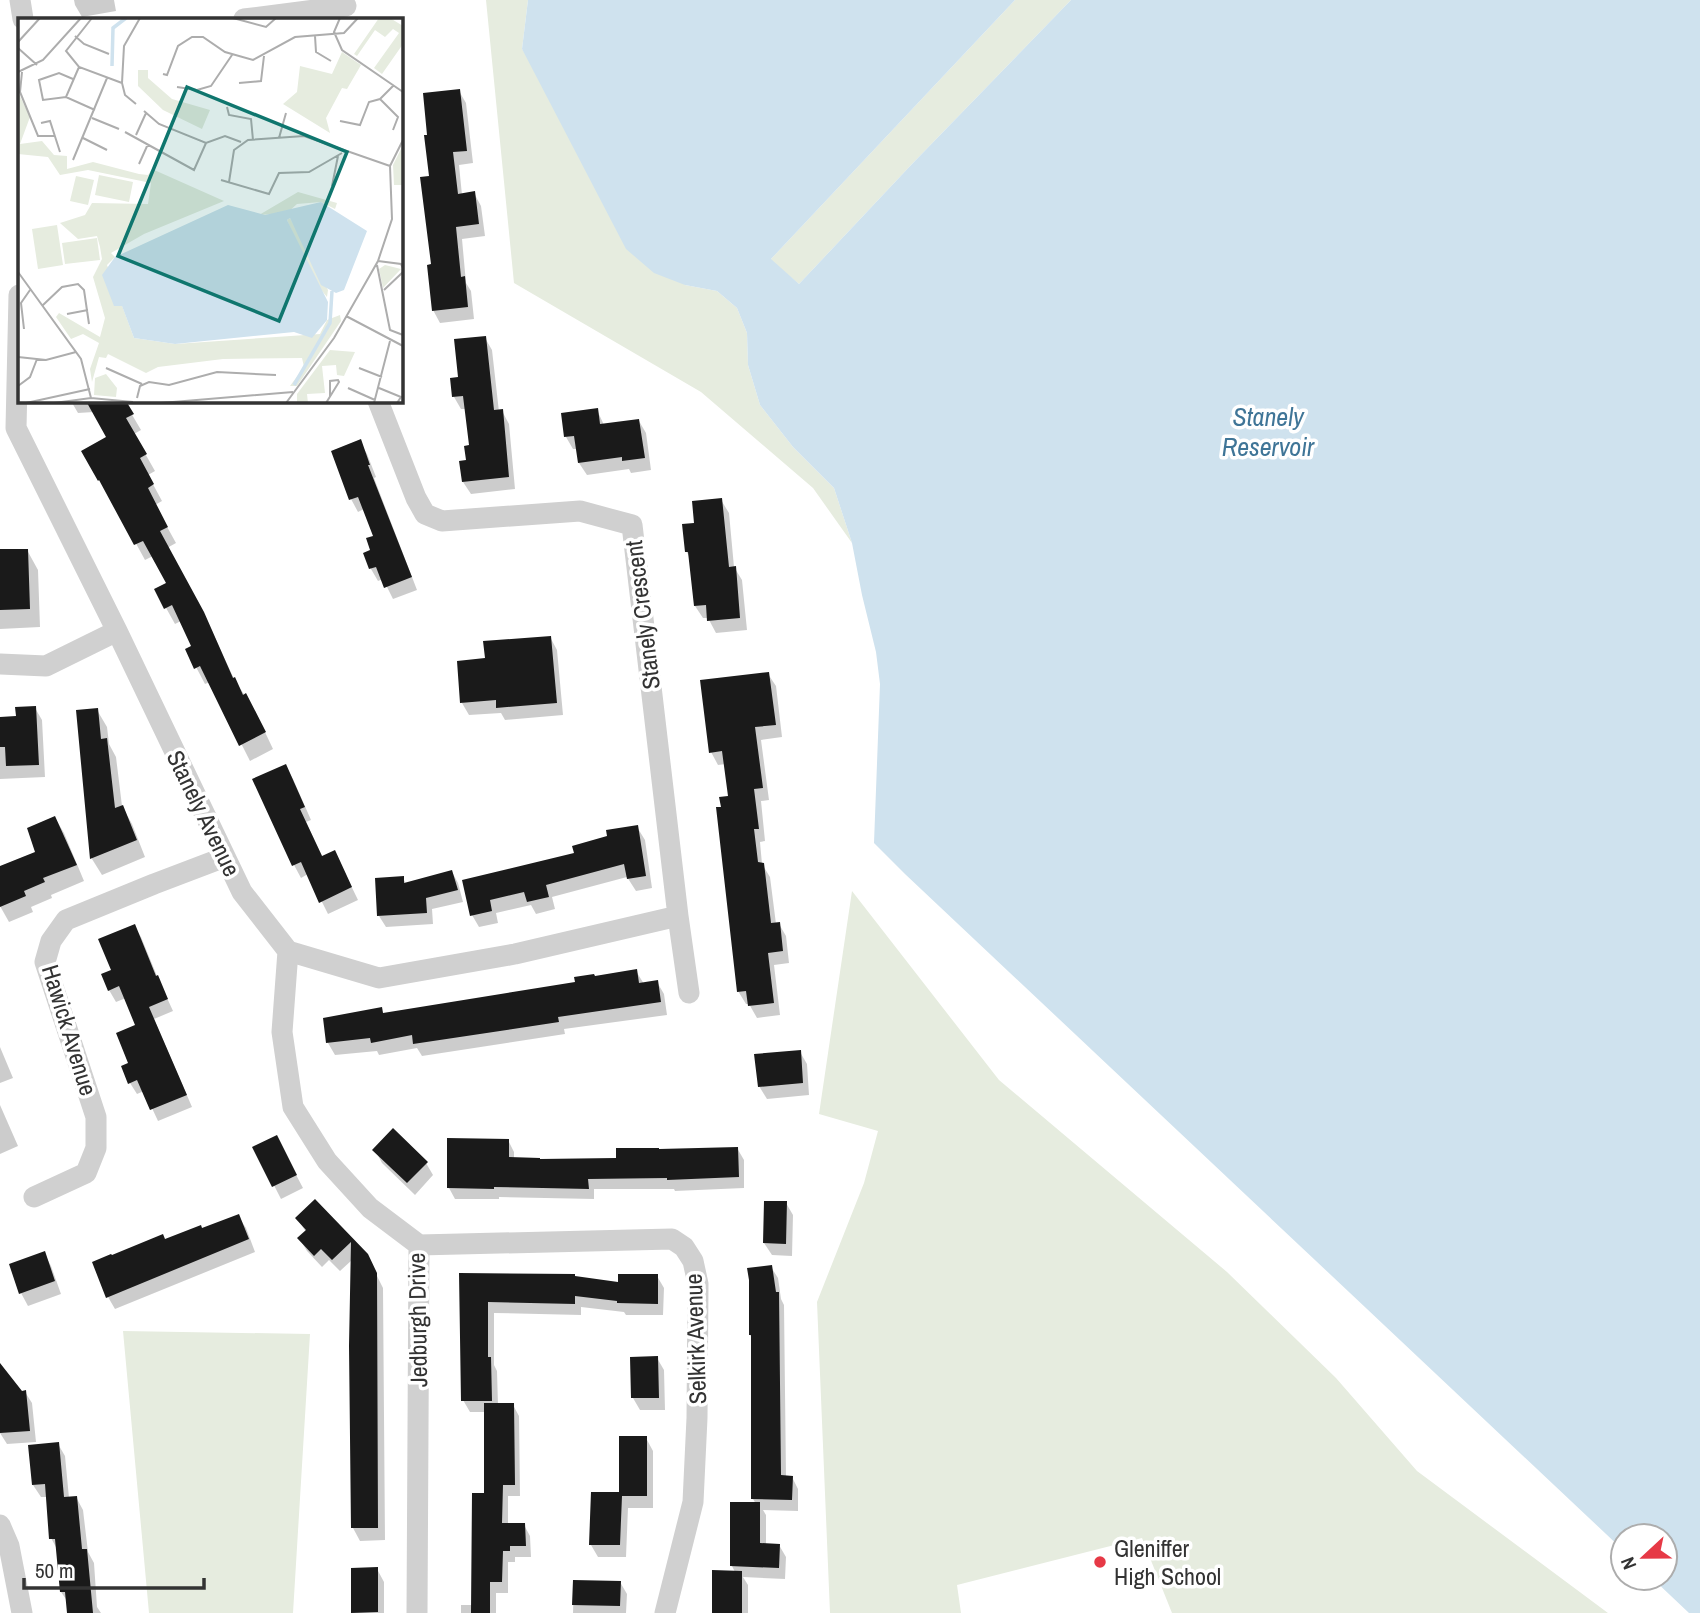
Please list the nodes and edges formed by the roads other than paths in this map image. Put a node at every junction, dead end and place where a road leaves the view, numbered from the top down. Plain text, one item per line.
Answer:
1 (20, 0) edge
2 (346, 6) dead end
3 (23, 18) edge
4 (252, 18) edge
5 (18, 339) edge
6 (378, 402) edge
7 (117, 631) junction
8 (0, 664) edge
9 (225, 858) junction
10 (678, 916) junction
11 (288, 951) junction
12 (689, 993) dead end
13 (34, 1197) dead end
14 (419, 1245) junction
15 (0, 1525) edge
16 (22, 1613) edge
17 (417, 1613) edge
18 (665, 1613) edge

1 - 3 street
2 - 4 street
5 - 7 street, Stanely Avenue
6 - 10 street, Stanely Crescent
7 - 8 street
7 - 9 street, Stanely Avenue
9 - 11 street, Stanely Avenue
9 - 13 street, Hawick Avenue
10 - 11 street
10 - 12 street, Stanely Crescent
11 - 14 street, Jedburgh Drive
14 - 17 street, Jedburgh Drive
14 - 18 street, Selkirk Avenue
15 - 16 street

